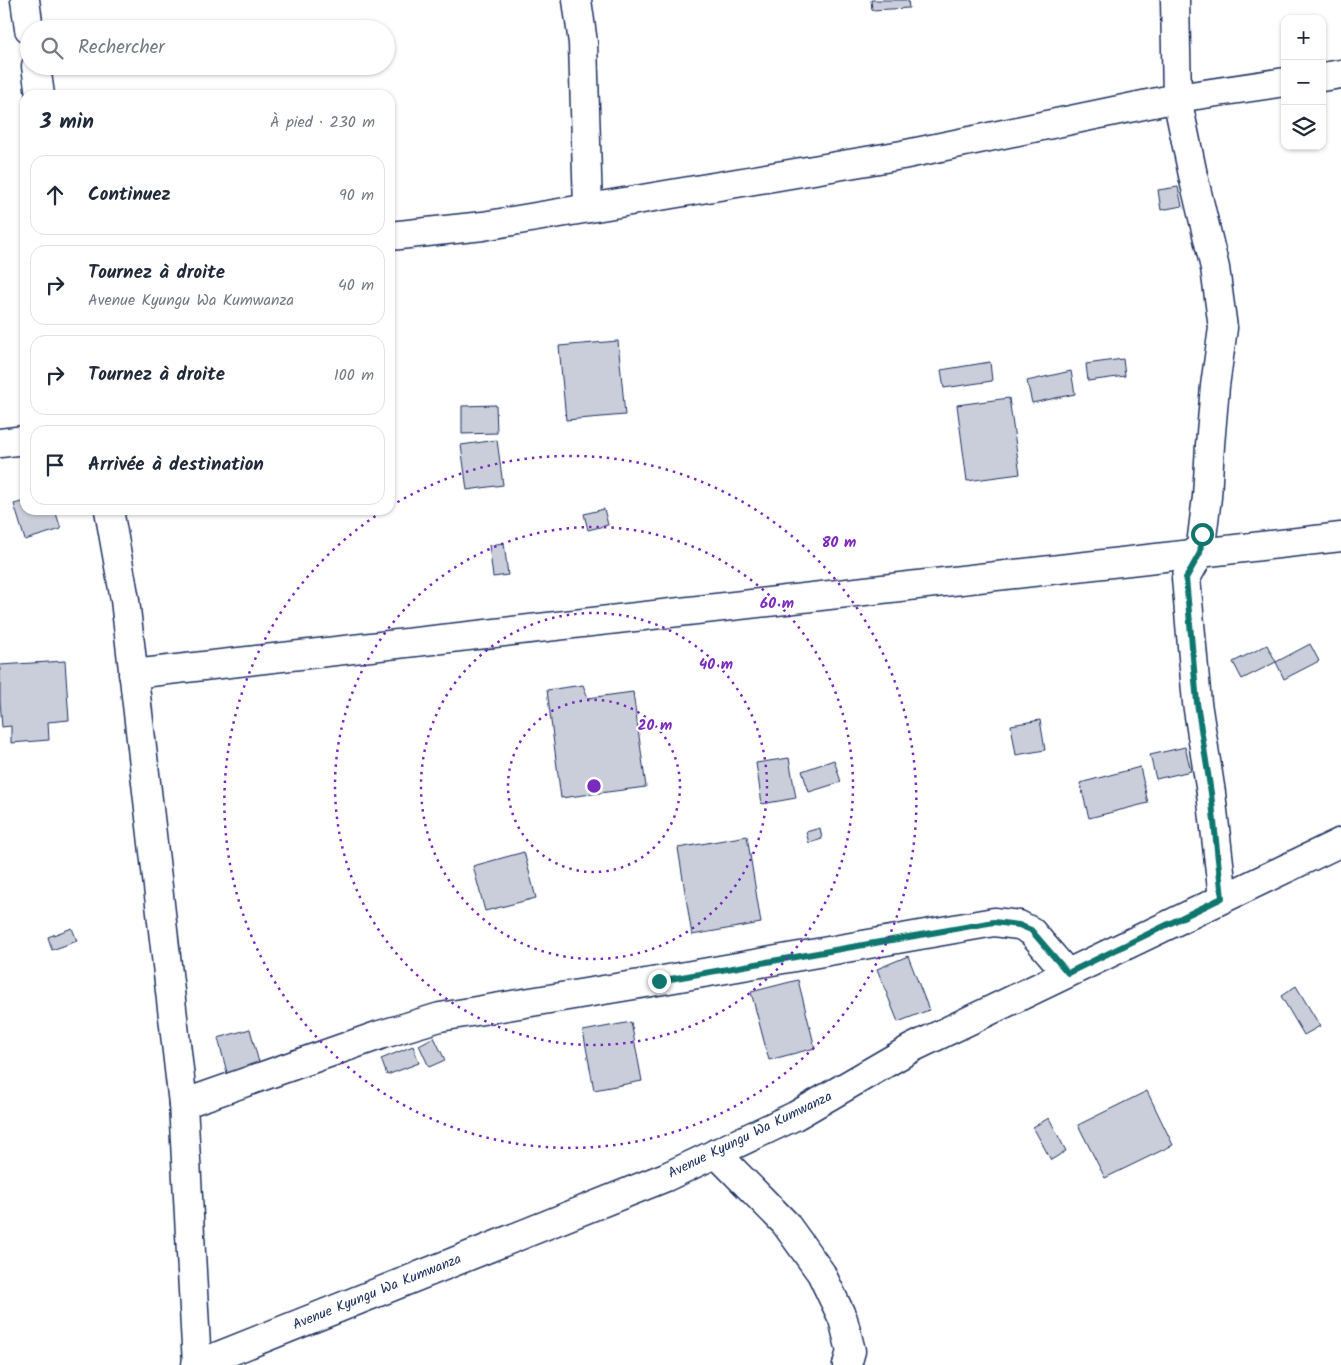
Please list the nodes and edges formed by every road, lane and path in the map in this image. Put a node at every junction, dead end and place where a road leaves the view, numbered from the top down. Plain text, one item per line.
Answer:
1 (25, 0) edge
2 (576, 0) edge
3 (1175, 0) edge
4 (28, 20) edge
5 (1341, 74) edge
6 (37, 75) edge
7 (1326, 76) edge
8 (1281, 83) edge
9 (39, 90) edge
10 (1177, 98) junction
11 (588, 208) junction
12 (395, 235) edge
13 (20, 441) edge
14 (0, 443) edge
15 (110, 515) edge
16 (1341, 537) edge
17 (1200, 553) junction
18 (134, 674) junction
19 (1341, 842) edge
20 (1222, 898) junction
21 (1068, 973) junction
22 (183, 1104) junction
23 (716, 1153) junction
24 (196, 1365) edge
25 (847, 1365) edge

1 - 4 street
2 - 11 street
3 - 10 street
5 - 7 street
6 - 9 street
8 - 10 street
10 - 11 street
10 - 17 street
11 - 12 street
13 - 14 street
15 - 18 street
16 - 17 street
17 - 18 street
17 - 20 street
18 - 22 street
19 - 20 street, Avenue Kyungu Wa Kumwanza
20 - 21 street, Avenue Kyungu Wa Kumwanza
21 - 22 street
21 - 23 street, Avenue Kyungu Wa Kumwanza
22 - 24 street
23 - 24 street, Avenue Kyungu Wa Kumwanza
23 - 25 street

